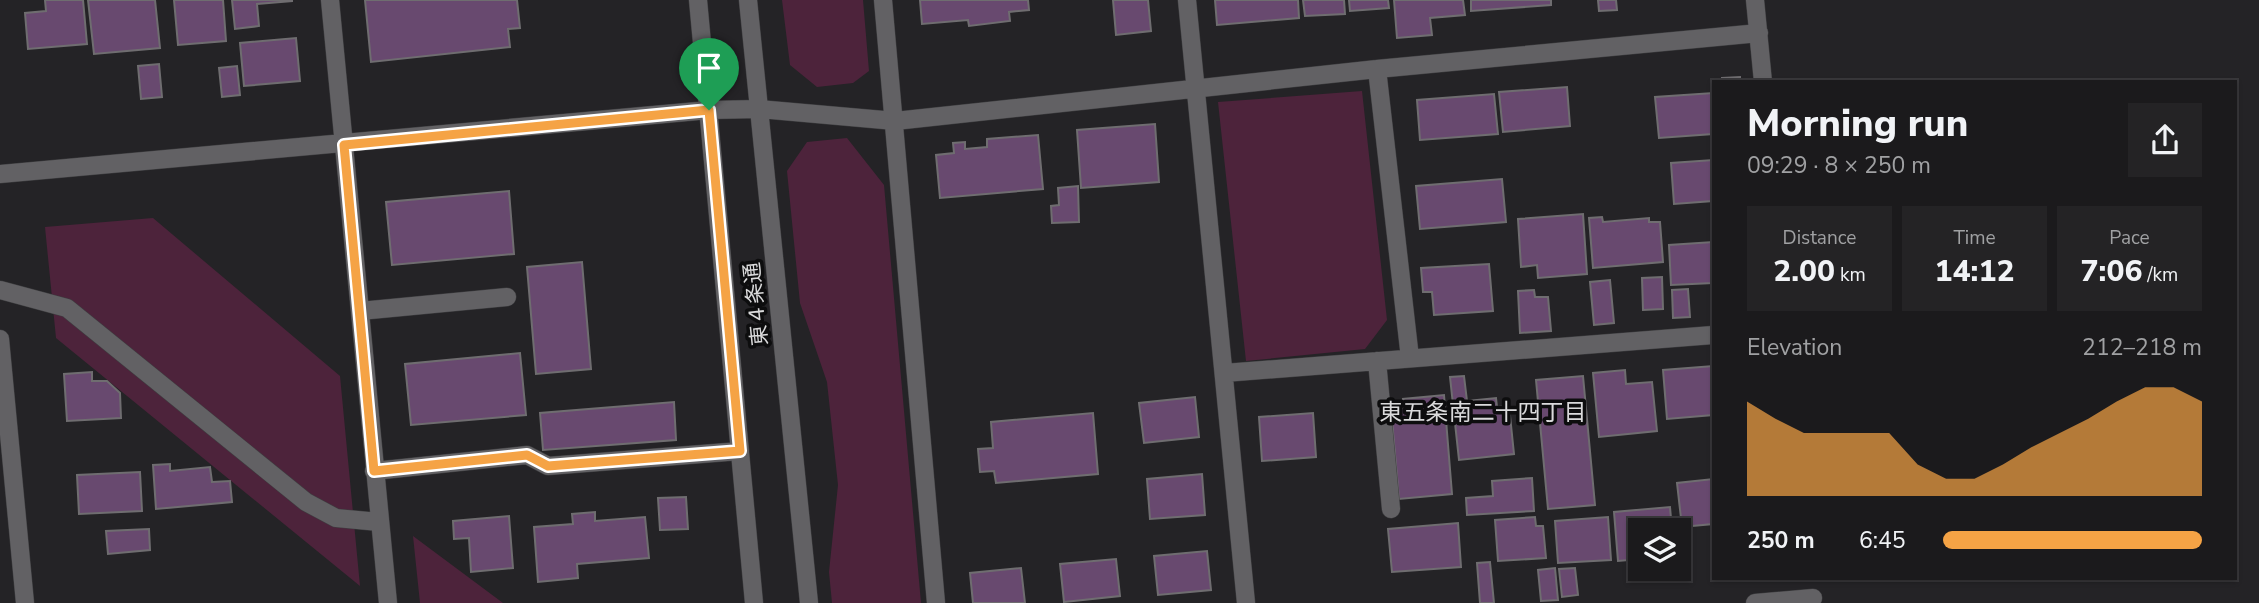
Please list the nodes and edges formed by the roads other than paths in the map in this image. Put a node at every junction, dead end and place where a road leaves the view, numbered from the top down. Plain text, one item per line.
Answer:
1 (330, 0) edge
2 (698, 0) edge
3 (748, 0) edge
4 (883, 0) edge
5 (1187, 0) edge
6 (1755, 0) edge
7 (1759, 33) junction
8 (1377, 69) junction
9 (1763, 80) edge
10 (1195, 89) junction
11 (759, 109) junction
12 (709, 110) junction
13 (895, 121) junction
14 (344, 145) junction
15 (0, 174) edge
16 (0, 290) edge
17 (507, 297) dead end
18 (360, 312) junction
19 (1712, 335) edge
20 (0, 339) edge
21 (1410, 358) junction
22 (1377, 361) junction
23 (1224, 373) junction
24 (740, 451) junction
25 (374, 471) junction
26 (1391, 509) dead end
27 (379, 522) junction
28 (1811, 580) edge
29 (1814, 600) edge
30 (25, 603) edge
31 (388, 603) edge
32 (754, 603) edge
33 (809, 603) edge
34 (936, 603) edge
35 (1246, 603) edge
36 (1755, 603) edge

1 - 14 street
2 - 12 street, 東４条通
3 - 11 street, 東４条通
4 - 13 street
5 - 10 street
6 - 7 street
7 - 8 street
7 - 9 street
8 - 10 street
8 - 21 street
10 - 13 street
10 - 23 street
11 - 12 street
11 - 13 street
11 - 33 street, 東４条通
12 - 14 street
12 - 24 street, 東４条通
13 - 34 street
14 - 15 street
14 - 18 street
16 - 27 street
17 - 18 street
18 - 25 street
19 - 21 street
20 - 30 street
21 - 22 street
22 - 23 street
22 - 26 street
23 - 35 street
24 - 25 street
24 - 32 street, 東４条通
25 - 27 street
27 - 31 street
28 - 29 street
29 - 36 street

